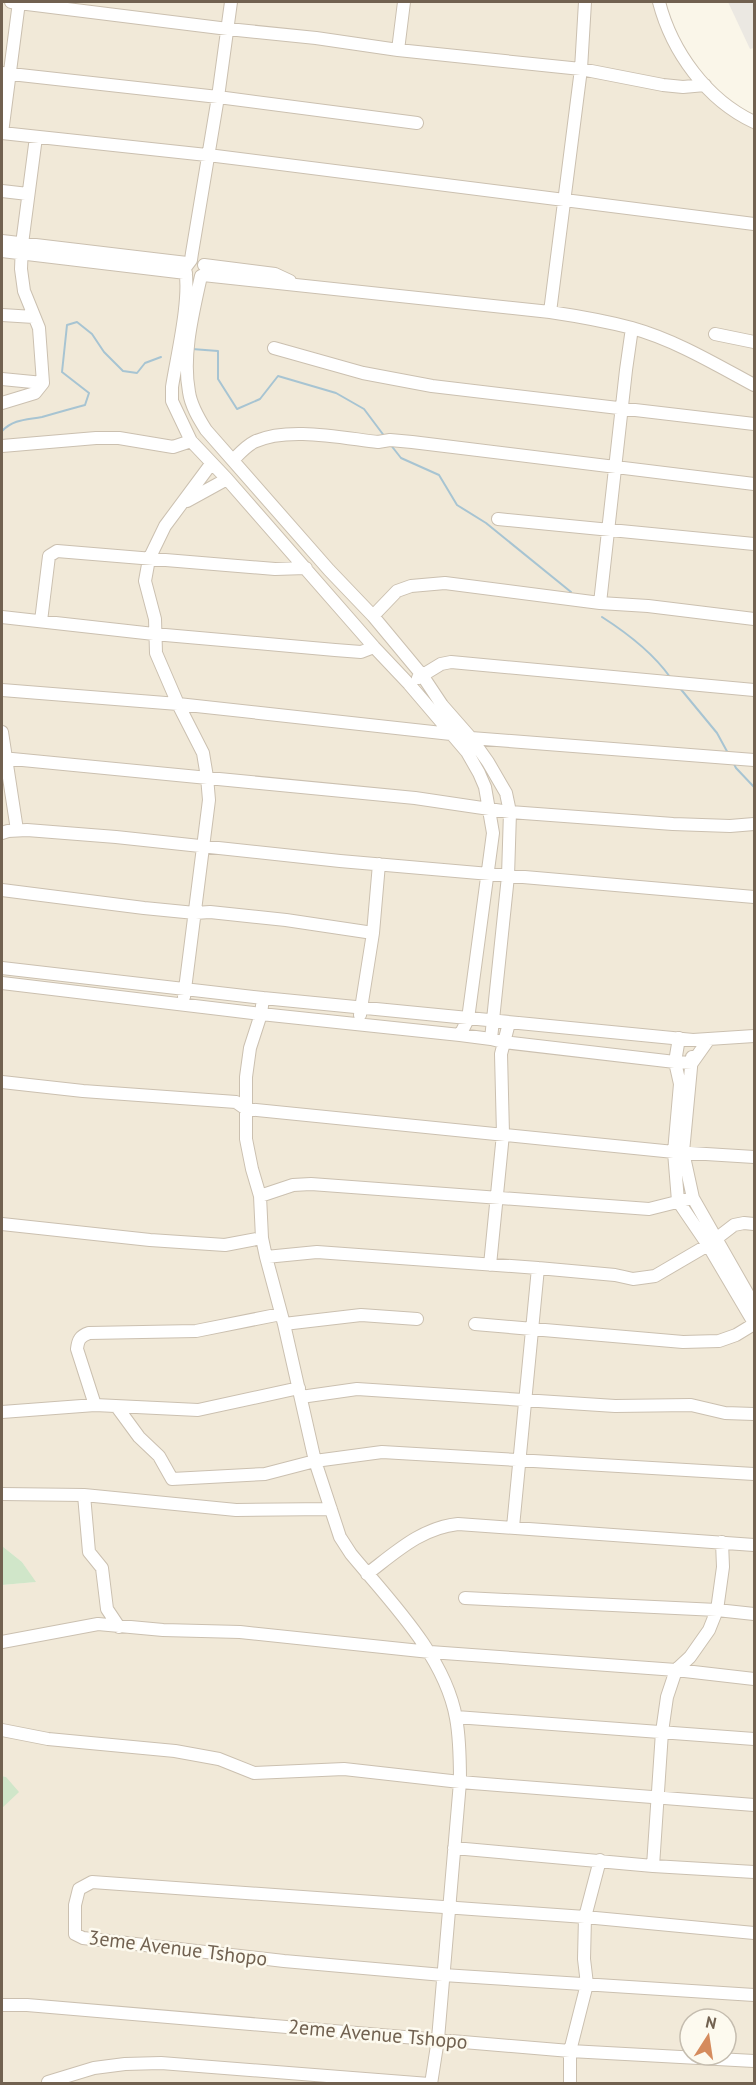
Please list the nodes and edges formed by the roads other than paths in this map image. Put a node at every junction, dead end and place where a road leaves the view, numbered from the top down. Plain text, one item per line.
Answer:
1 (16, 2) edge
2 (231, 2) edge
3 (237, 2) edge
4 (404, 2) edge
5 (585, 2) edge
6 (659, 2) edge
7 (230, 29) junction
8 (398, 50) junction
9 (581, 69) junction
10 (6, 73) edge
11 (705, 86) junction
12 (222, 97) junction
13 (417, 123) dead end
14 (754, 123) edge
15 (2, 133) edge
16 (36, 137) junction
17 (212, 156) junction
18 (2, 190) edge
19 (28, 194) junction
20 (563, 199) junction
21 (754, 224) edge
22 (2, 241) edge
23 (21, 248) junction
24 (2, 251) edge
25 (195, 269) junction
26 (550, 312) junction
27 (2, 315) edge
28 (34, 317) junction
29 (632, 328) junction
30 (715, 334) dead end
31 (754, 342) edge
32 (274, 348) dead end
33 (2, 379) edge
34 (44, 383) junction
35 (754, 385) edge
36 (2, 403) edge
37 (623, 407) junction
38 (754, 424) edge
39 (191, 441) junction
40 (2, 446) edge
41 (233, 460) junction
42 (212, 464) junction
43 (616, 468) junction
44 (228, 479) junction
45 (754, 484) edge
46 (184, 503) junction
47 (498, 519) dead end
48 (607, 529) junction
49 (754, 544) edge
50 (149, 559) junction
51 (306, 568) junction
52 (600, 603) junction
53 (373, 616) junction
54 (2, 617) edge
55 (754, 619) edge
56 (41, 621) junction
57 (154, 634) junction
58 (374, 647) junction
59 (422, 675) junction
60 (409, 684) junction
61 (2, 690) edge
62 (754, 690) edge
63 (178, 704) junction
64 (2, 732) edge
65 (451, 734) junction
66 (471, 738) junction
67 (3, 758) edge
68 (754, 760) edge
69 (207, 777) junction
70 (489, 808) junction
71 (510, 812) junction
72 (754, 824) edge
73 (17, 830) junction
74 (2, 833) edge
75 (204, 847) junction
76 (379, 864) junction
77 (487, 874) junction
78 (508, 876) junction
79 (2, 890) edge
80 (754, 897) edge
81 (195, 913) junction
82 (373, 933) junction
83 (2, 968) edge
84 (2, 983) edge
85 (185, 989) junction
86 (263, 998) junction
87 (183, 1003) junction
88 (361, 1008) junction
89 (261, 1014) junction
90 (468, 1019) junction
91 (493, 1021) junction
92 (509, 1023) junction
93 (358, 1024) junction
94 (460, 1035) junction
95 (754, 1036) edge
96 (679, 1038) junction
97 (709, 1039) junction
98 (497, 1040) junction
99 (693, 1040) junction
100 (675, 1062) junction
101 (692, 1063) junction
102 (2, 1082) edge
103 (246, 1109) junction
104 (503, 1134) junction
105 (679, 1152) junction
106 (754, 1157) edge
107 (260, 1196) junction
108 (496, 1197) junction
109 (693, 1198) junction
110 (678, 1201) junction
111 (2, 1224) edge
112 (754, 1224) edge
113 (262, 1238) junction
114 (712, 1242) junction
115 (266, 1257) junction
116 (490, 1265) junction
117 (538, 1268) junction
118 (754, 1305) edge
119 (283, 1319) junction
120 (417, 1319) dead end
121 (475, 1324) dead end
122 (754, 1324) edge
123 (532, 1330) junction
124 (300, 1393) junction
125 (525, 1400) junction
126 (95, 1405) junction
127 (117, 1407) junction
128 (2, 1412) edge
129 (754, 1414) edge
130 (315, 1461) junction
131 (520, 1461) junction
132 (754, 1474) edge
133 (2, 1494) edge
134 (84, 1495) junction
135 (331, 1509) junction
136 (513, 1527) junction
137 (722, 1542) junction
138 (754, 1545) edge
139 (367, 1574) junction
140 (465, 1598) dead end
141 (717, 1610) junction
142 (754, 1614) edge
143 (119, 1627) junction
144 (2, 1642) edge
145 (430, 1652) junction
146 (676, 1670) junction
147 (754, 1679) edge
148 (456, 1717) junction
149 (2, 1730) edge
150 (662, 1732) junction
151 (754, 1739) edge
152 (460, 1782) junction
153 (657, 1796) junction
154 (754, 1805) edge
155 (454, 1848) junction
156 (600, 1860) junction
157 (653, 1866) junction
158 (754, 1872) edge
159 (448, 1908) junction
160 (585, 1917) junction
161 (754, 1933) edge
162 (443, 1975) junction
163 (586, 1984) junction
164 (754, 1995) edge
165 (2, 2005) edge
166 (438, 2039) junction
167 (570, 2051) junction
168 (754, 2061) edge
169 (48, 2082) edge
170 (430, 2084) edge
171 (570, 2084) edge

1 - 7 street
1 - 10 street
2 - 7 street
3 - 7 street
4 - 8 street
5 - 9 street
6 - 11 street
7 - 8 street
7 - 12 street
8 - 9 street
9 - 11 street
9 - 20 street
10 - 12 street
10 - 15 street
11 - 14 street
12 - 13 street
12 - 17 street
15 - 16 street
16 - 17 street
16 - 19 street
17 - 20 street
17 - 25 street
18 - 19 street
19 - 23 street
20 - 21 street
20 - 26 street
22 - 23 street
23 - 24 street
23 - 25 street
23 - 28 street
25 - 26 street
25 - 39 street
25 - 41 street
26 - 29 street
27 - 28 street
28 - 34 street
29 - 35 street
29 - 37 street
30 - 31 street
32 - 37 street
33 - 34 street
34 - 36 street
37 - 38 street
37 - 43 street
39 - 40 street
39 - 42 street
41 - 43 street
41 - 53 street
42 - 44 street
42 - 46 street
43 - 45 street
43 - 48 street
44 - 46 street
44 - 51 street
46 - 50 street
47 - 48 street
48 - 49 street
48 - 52 street
50 - 51 street
50 - 56 street
50 - 57 street
51 - 58 street
52 - 53 street
52 - 55 street
53 - 59 street
54 - 56 street
56 - 57 street
57 - 58 street
57 - 63 street
58 - 60 street
59 - 60 street
59 - 62 street
59 - 66 street
60 - 65 street
61 - 63 street
63 - 65 street
63 - 69 street
64 - 67 street
65 - 66 street
65 - 70 street
66 - 68 street
66 - 71 street
67 - 69 street
67 - 73 street
69 - 70 street
69 - 75 street
70 - 71 street
70 - 77 street
71 - 72 street
71 - 78 street
73 - 74 street
73 - 75 street
75 - 76 street
75 - 81 street
76 - 77 street
76 - 82 street
77 - 78 street
77 - 90 street
78 - 80 street
78 - 91 street
79 - 81 street
81 - 82 street
81 - 85 street
82 - 88 street
83 - 85 street
84 - 87 street
85 - 86 street
85 - 87 street
86 - 88 street
86 - 89 street
87 - 89 street
88 - 90 street
88 - 93 street
89 - 93 street
89 - 103 street
90 - 91 street
90 - 94 street
91 - 92 street
91 - 98 street
92 - 96 street
92 - 98 street
93 - 94 street
94 - 98 street
95 - 97 street
96 - 99 street
96 - 100 street
97 - 99 street
97 - 101 street
98 - 100 street
98 - 104 street
99 - 101 street
100 - 101 street
100 - 105 street
101 - 105 street
102 - 103 street
103 - 104 street
103 - 107 street
104 - 105 street
104 - 108 street
105 - 106 street
105 - 109 street
105 - 110 street
107 - 108 street
107 - 113 street
108 - 110 street
108 - 116 street
109 - 110 street
109 - 114 street
110 - 114 street
111 - 113 street
112 - 114 street
113 - 115 street
114 - 117 street
114 - 118 street
114 - 122 street
115 - 116 street
115 - 119 street
116 - 117 street
117 - 123 street
119 - 120 street
119 - 124 street
119 - 126 street
121 - 123 street
122 - 123 street
123 - 125 street
124 - 125 street
124 - 127 street
124 - 130 street
125 - 129 street
125 - 131 street
126 - 127 street
126 - 128 street
127 - 130 street
130 - 131 street
130 - 135 street
131 - 132 street
131 - 136 street
133 - 134 street
134 - 135 street
134 - 143 street
135 - 139 street
136 - 137 street
136 - 139 street
137 - 138 street
137 - 141 street
139 - 145 street
140 - 141 street
141 - 142 street
141 - 146 street
143 - 144 street
143 - 145 street
145 - 146 street
145 - 148 street
146 - 147 street
146 - 150 street
148 - 150 street
148 - 152 street
149 - 152 street
150 - 151 street
150 - 153 street
152 - 153 street
152 - 155 street
153 - 154 street
153 - 157 street
155 - 156 street
155 - 159 street
156 - 157 street
156 - 160 street
157 - 158 street
159 - 160 street, 3eme Avenue Tshopo
159 - 162 street
159 - 162 street, 3eme Avenue Tshopo
160 - 161 street, 3eme Avenue Tshopo
160 - 163 street
162 - 163 street, 3eme Avenue Tshopo
162 - 166 street
163 - 164 street, 3eme Avenue Tshopo
163 - 167 street
165 - 166 street, 2eme Avenue Tshopo
166 - 167 street, 2eme Avenue Tshopo
166 - 170 street
167 - 168 street, 2eme Avenue Tshopo
167 - 171 street
169 - 170 street

